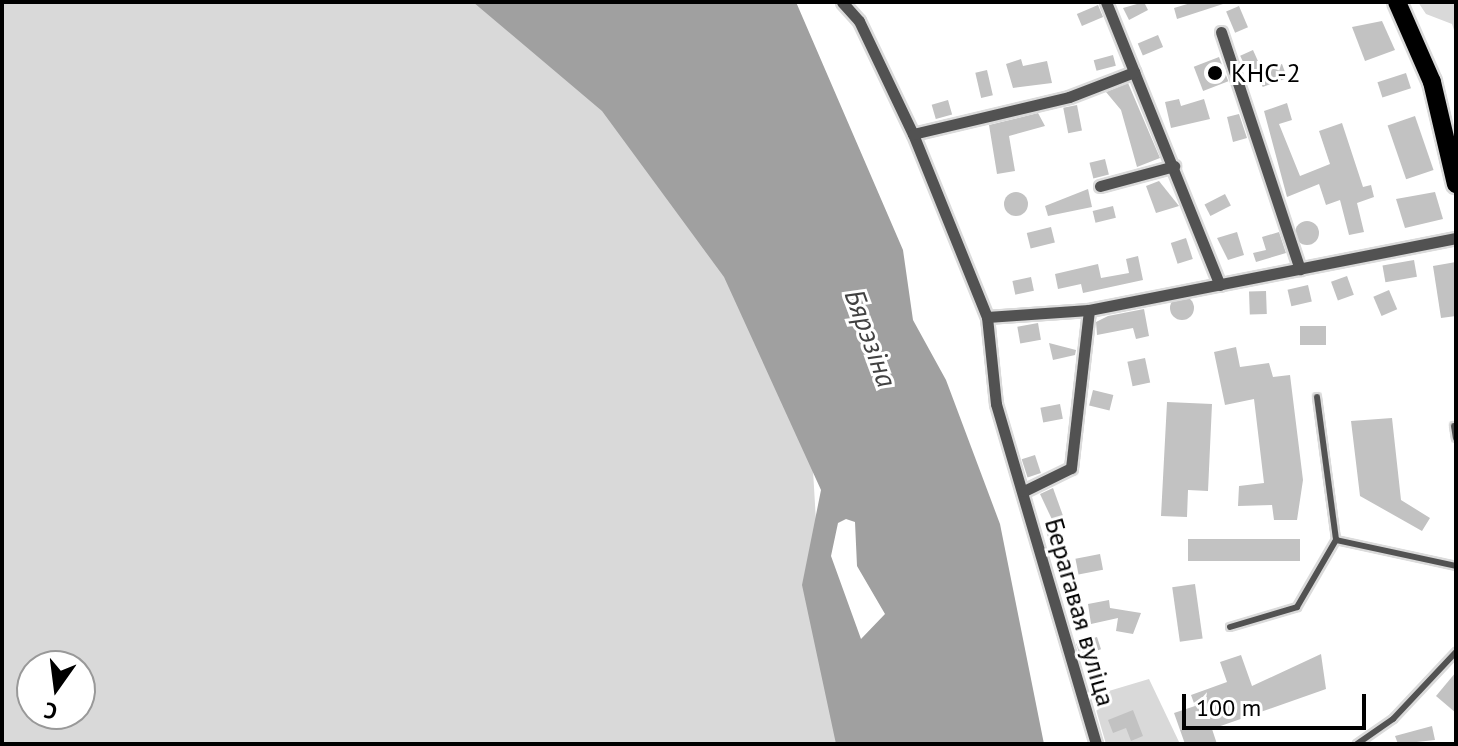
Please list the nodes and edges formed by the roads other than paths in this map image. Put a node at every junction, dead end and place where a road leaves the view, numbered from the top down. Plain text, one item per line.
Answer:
1 (842, 2) edge
2 (1106, 2) edge
3 (1397, 2) edge
4 (1221, 32) dead end
5 (1134, 72) junction
6 (913, 134) junction
7 (1174, 166) junction
8 (1456, 184) edge
9 (1100, 186) dead end
10 (1456, 238) edge
11 (1300, 269) junction
12 (1220, 285) junction
13 (1089, 310) junction
14 (987, 317) junction
15 (1317, 397) dead end
16 (1454, 426) dead end
17 (1456, 438) edge
18 (1024, 491) junction
19 (1336, 540) junction
20 (1456, 566) edge
21 (1230, 627) dead end
22 (1456, 652) edge
23 (1096, 744) edge
24 (1357, 744) edge

1 - 6 street, Берагавая вуліца
2 - 5 street
3 - 8 main road
4 - 11 street
5 - 6 street
5 - 7 street
6 - 14 street, Берагавая вуліца
7 - 9 street
7 - 12 street
10 - 11 street
11 - 12 street
12 - 13 street
13 - 14 street
13 - 18 street, Берагавая вуліца
14 - 18 street, Берагавая вуліца
15 - 19 lane
16 - 17 lane
18 - 23 street, Берагавая вуліца
19 - 20 lane
19 - 21 lane
22 - 24 lane

